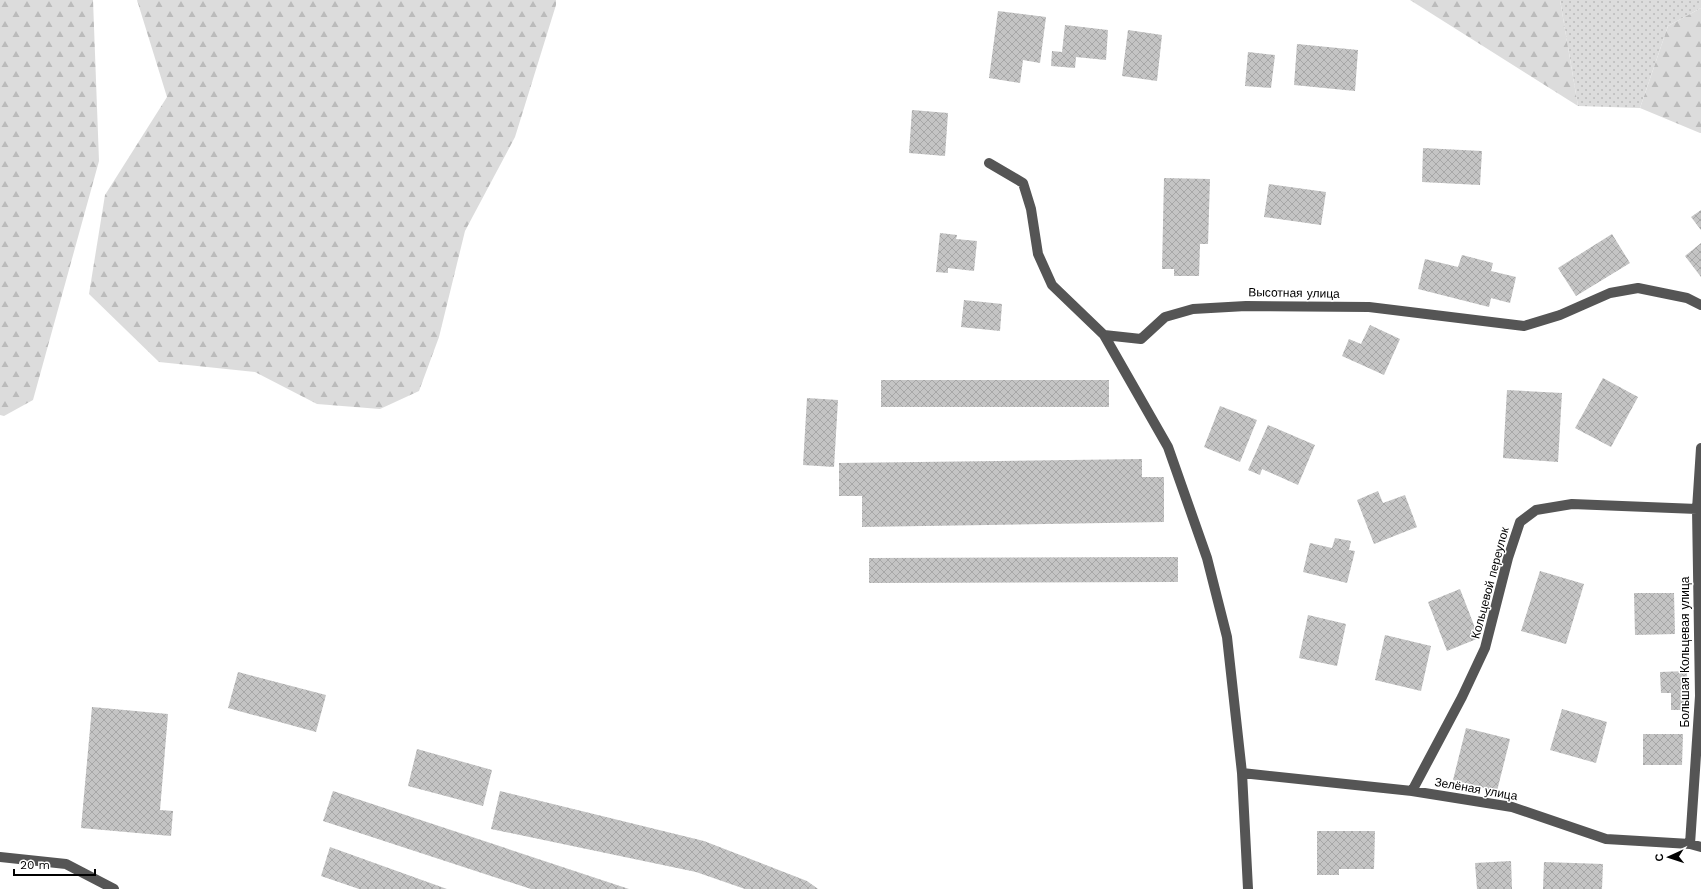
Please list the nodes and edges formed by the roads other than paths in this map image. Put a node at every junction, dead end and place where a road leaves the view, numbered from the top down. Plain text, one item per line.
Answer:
1 (989, 163) dead end
2 (1701, 305) edge
3 (1104, 335) junction
4 (1701, 448) edge
5 (1697, 509) junction
6 (1242, 773) junction
7 (1412, 791) junction
8 (1690, 844) junction
9 (1701, 847) edge
10 (0, 857) edge
11 (114, 889) edge
12 (1248, 889) edge

1 - 3 street
2 - 3 street, Высотная улица
3 - 6 street
4 - 5 street
5 - 7 street, Кольцевой переулок
5 - 8 street, Большая Кольцевая улица
6 - 7 street, Зелёная улица
6 - 12 street
7 - 8 street, Зелёная улица
8 - 9 street, Зелёная улица
10 - 11 street

